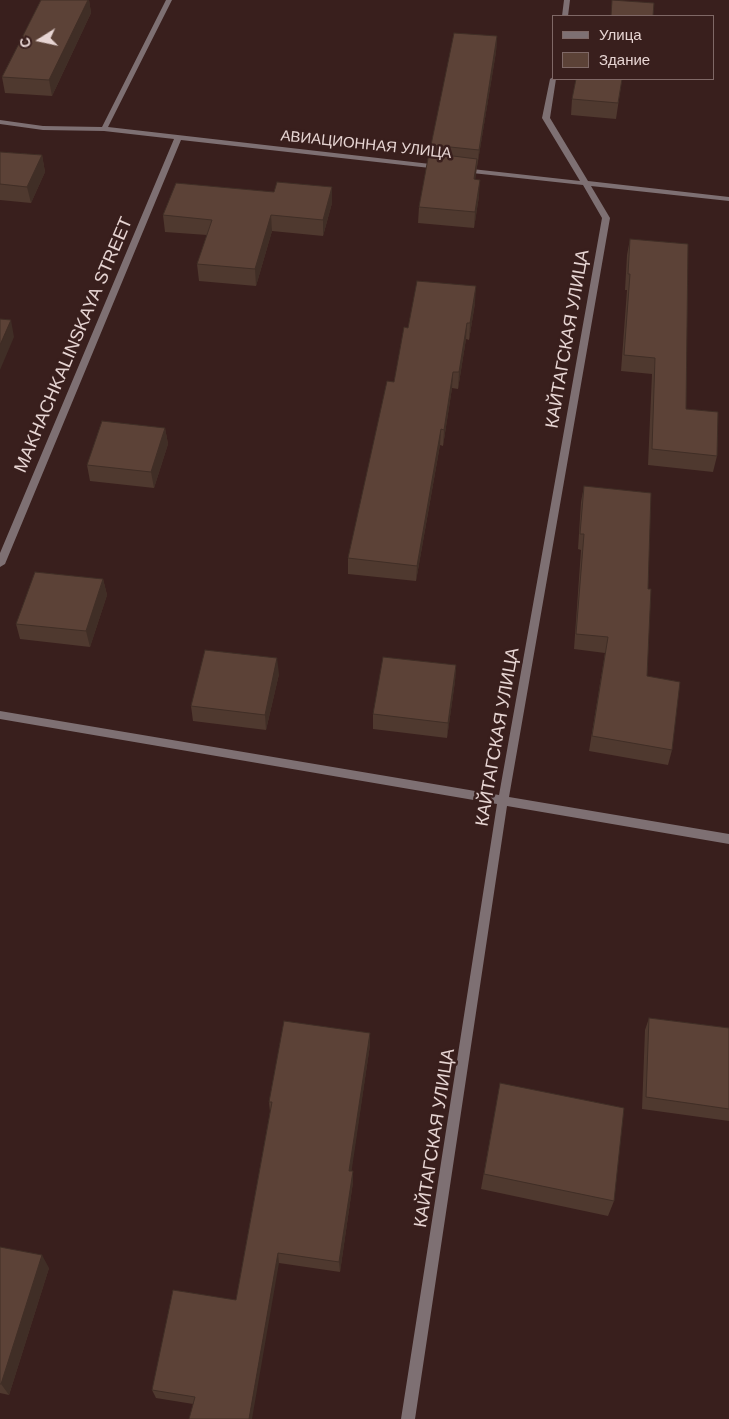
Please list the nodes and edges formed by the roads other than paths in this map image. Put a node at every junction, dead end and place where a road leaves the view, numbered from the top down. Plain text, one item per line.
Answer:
1 (169, 0) edge
2 (568, 0) edge
3 (564, 15) edge
4 (553, 80) edge
5 (0, 122) edge
6 (104, 129) junction
7 (178, 139) junction
8 (587, 184) junction
9 (729, 199) edge
10 (0, 564) edge
11 (0, 715) edge
12 (502, 800) junction
13 (729, 839) edge
14 (408, 1419) edge

1 - 6 street
2 - 3 street
4 - 8 street, КАЙТАГСКАЯ УЛИЦА
5 - 6 street, АВИАЦИОННАЯ УЛИЦА
6 - 7 street, АВИАЦИОННАЯ УЛИЦА
7 - 8 street, АВИАЦИОННАЯ УЛИЦА
7 - 10 street, MAKHACHKALINSKAYA STREET
8 - 9 street, АВИАЦИОННАЯ УЛИЦА
8 - 12 street, КАЙТАГСКАЯ УЛИЦА
11 - 12 street
12 - 13 street
12 - 14 street, КАЙТАГСКАЯ УЛИЦА

